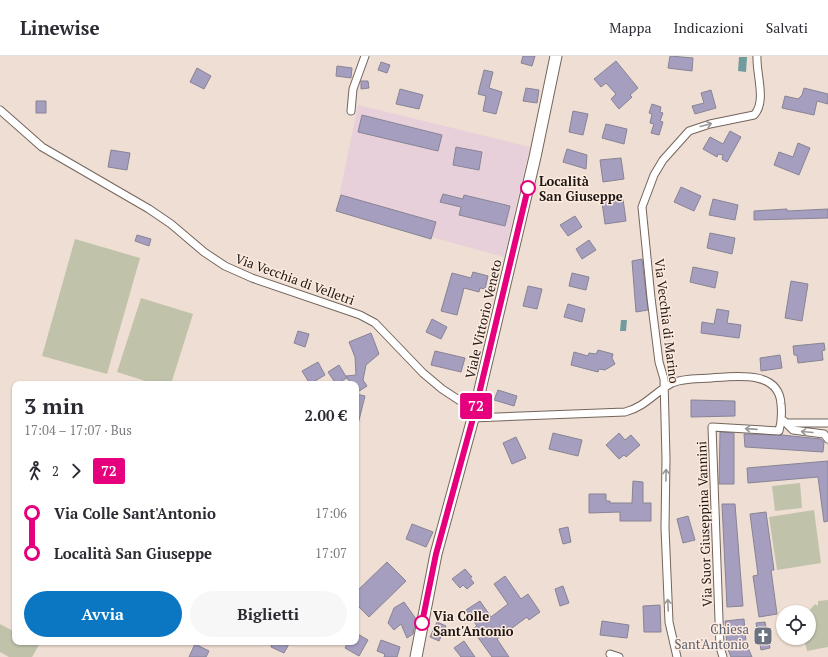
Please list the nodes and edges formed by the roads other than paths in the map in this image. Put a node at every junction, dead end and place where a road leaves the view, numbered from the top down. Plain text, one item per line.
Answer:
1 (365, 56) edge
2 (556, 56) edge
3 (757, 56) edge
4 (0, 110) edge
5 (351, 111) dead end
6 (664, 389) junction
7 (474, 415) junction
8 (784, 422) junction
9 (828, 424) edge
10 (828, 439) edge
11 (610, 654) dead end
12 (416, 657) edge
13 (619, 657) edge
14 (677, 657) edge
15 (723, 657) edge

1 - 5 street
2 - 7 main road, Viale Vittorio Veneto
6 -> 3 street, Via Vecchia di Marino
4 - 7 street, Via Vecchia di Velletri
6 - 7 street
6 - 8 street
14 -> 6 street, Via Vecchia di Marino
7 - 12 main road, Viale Vittorio Veneto
8 - 9 street
10 -> 8 street
8 -> 15 street, Via Suor Giuseppina Vannini
11 - 13 street

